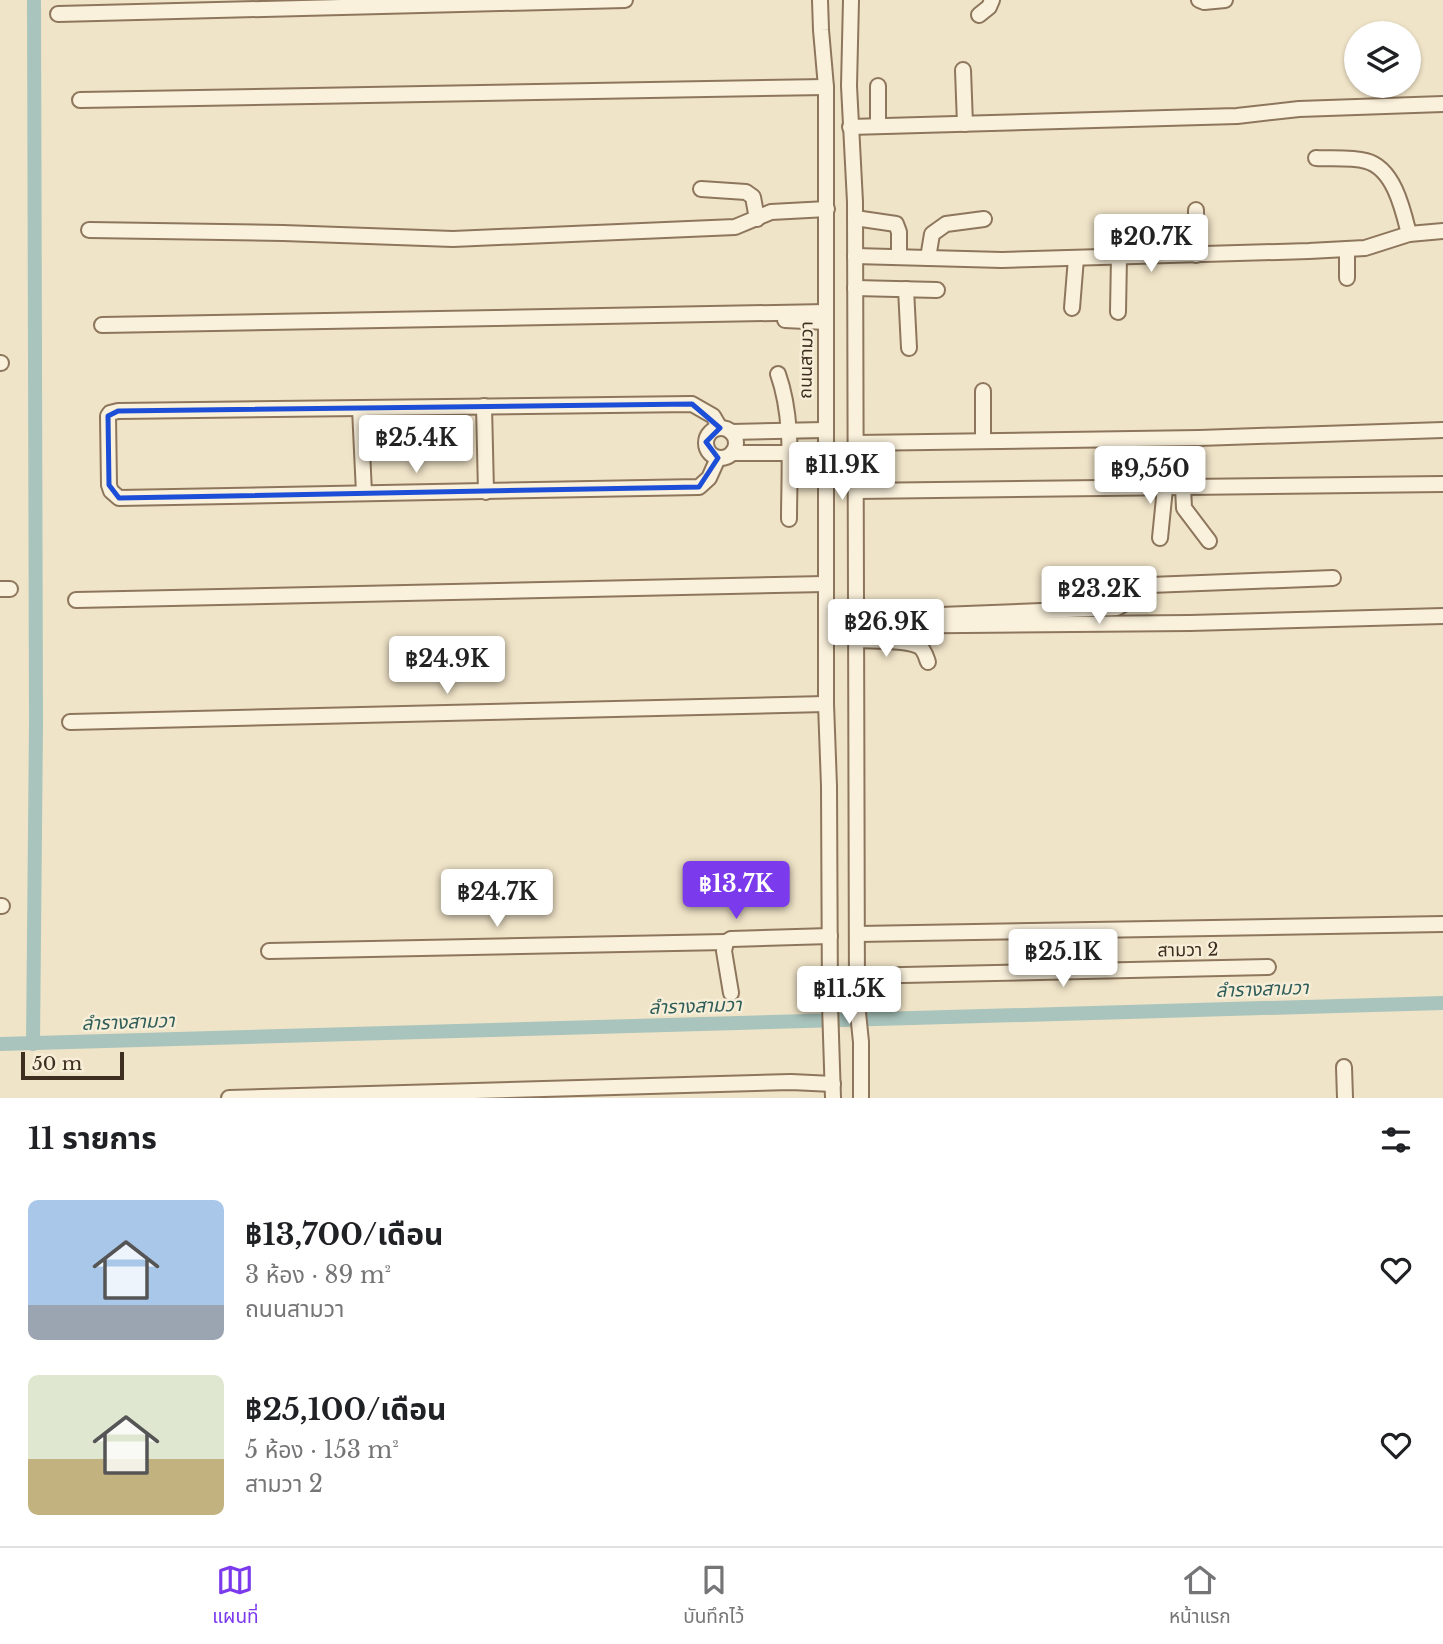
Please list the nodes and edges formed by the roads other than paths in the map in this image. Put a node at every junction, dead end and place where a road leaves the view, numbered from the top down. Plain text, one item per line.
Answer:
1 (625, 0) edge
2 (820, 0) edge
3 (851, 0) edge
4 (992, 0) edge
5 (1199, 0) edge
6 (1225, 0) edge
7 (58, 14) dead end
8 (979, 15) dead end
9 (963, 69) dead end
10 (878, 86) dead end
11 (826, 87) junction
12 (80, 100) dead end
13 (1443, 104) edge
14 (965, 124) junction
15 (878, 126) junction
16 (850, 127) junction
17 (1316, 158) dead end
18 (701, 189) dead end
19 (827, 209) junction
20 (1196, 210) dead end
21 (855, 218) junction
22 (757, 219) junction
23 (984, 219) dead end
24 (89, 230) dead end
25 (1443, 231) edge
26 (1409, 234) junction
27 (1347, 249) junction
28 (1196, 255) junction
29 (855, 256) junction
30 (899, 257) junction
31 (1119, 257) junction
32 (928, 258) junction
33 (1076, 258) junction
34 (1347, 278) dead end
35 (855, 288) junction
36 (906, 289) junction
37 (937, 290) dead end
38 (1072, 308) dead end
39 (1118, 312) dead end
40 (826, 317) junction
41 (102, 325) dead end
42 (909, 348) dead end
43 (778, 374) dead end
44 (984, 391) dead end
45 (484, 406) junction
46 (360, 408) junction
47 (725, 430) junction
48 (788, 430) junction
49 (825, 430) junction
50 (1443, 430) edge
51 (983, 441) junction
52 (856, 443) junction
53 (789, 453) junction
54 (825, 453) junction
55 (725, 456) junction
56 (1443, 484) edge
57 (1183, 487) junction
58 (1165, 488) junction
59 (856, 491) junction
60 (486, 492) junction
61 (363, 493) junction
62 (789, 519) dead end
63 (1160, 538) dead end
64 (1209, 541) dead end
65 (1333, 578) dead end
66 (825, 583) junction
67 (76, 600) dead end
68 (1443, 616) edge
69 (857, 628) junction
70 (928, 662) dead end
71 (826, 704) junction
72 (70, 722) dead end
73 (829, 786) junction
74 (856, 788) junction
75 (1443, 924) edge
76 (858, 934) junction
77 (830, 936) junction
78 (726, 942) junction
79 (270, 951) dead end
80 (1268, 967) dead end
81 (858, 976) junction
82 (731, 993) dead end
83 (1344, 1067) dead end
84 (833, 1091) edge
85 (390, 1096) edge
86 (305, 1097) edge
87 (229, 1098) edge
88 (861, 1098) edge
89 (1345, 1098) edge

1 - 7 street
2 - 11 street, ถนนสามวา
3 - 16 street
4 - 8 street
5 - 6 street
9 - 14 street
10 - 15 street
11 - 12 street
11 - 19 street, ถนนสามวา
13 - 14 street
14 - 15 street
15 - 16 street
16 - 21 street
17 - 26 street
18 - 22 street
19 - 22 street
19 - 40 street, ถนนสามวา
20 - 28 street
21 - 29 street
21 - 30 street
22 - 24 street
23 - 32 street
25 - 26 street
26 - 27 street
27 - 28 street
27 - 34 street
28 - 31 street
29 - 30 street
29 - 35 street
30 - 32 street
31 - 33 street
31 - 39 street
32 - 33 street
33 - 38 street
35 - 36 street
35 - 52 street
36 - 37 street
36 - 42 street
40 - 41 street
40 - 49 street, ถนนสามวา
43 - 48 street
44 - 51 street
45 - 46 street
45 - 47 street
45 - 60 street
46 - 61 street
46 - 61 street
47 - 48 street
47 - 55 street
47 - 55 street
48 - 49 street
48 - 53 street
49 - 54 street, ถนนสามวา
50 - 51 street
51 - 52 street
52 - 59 street
53 - 54 street
53 - 55 street
53 - 62 street
54 - 66 street, ถนนสามวา
55 - 60 street
56 - 57 street
57 - 58 street
57 - 64 street
58 - 59 street
58 - 63 street
59 - 69 street
60 - 61 street
65 - 69 street
66 - 67 street
66 - 71 street, ถนนสามวา
68 - 69 street
69 - 70 street
69 - 74 street
71 - 72 street
71 - 73 street, ถนนสามวา
73 - 74 street
73 - 77 street, ถนนสามวา
74 - 76 street
75 - 76 street
76 - 81 street
77 - 78 street
77 - 84 street, ถนนสามวา
78 - 79 street
78 - 82 street
80 - 81 street, สามวา 2
81 - 88 street
83 - 89 street
84 - 85 street
85 - 86 street
86 - 87 street

